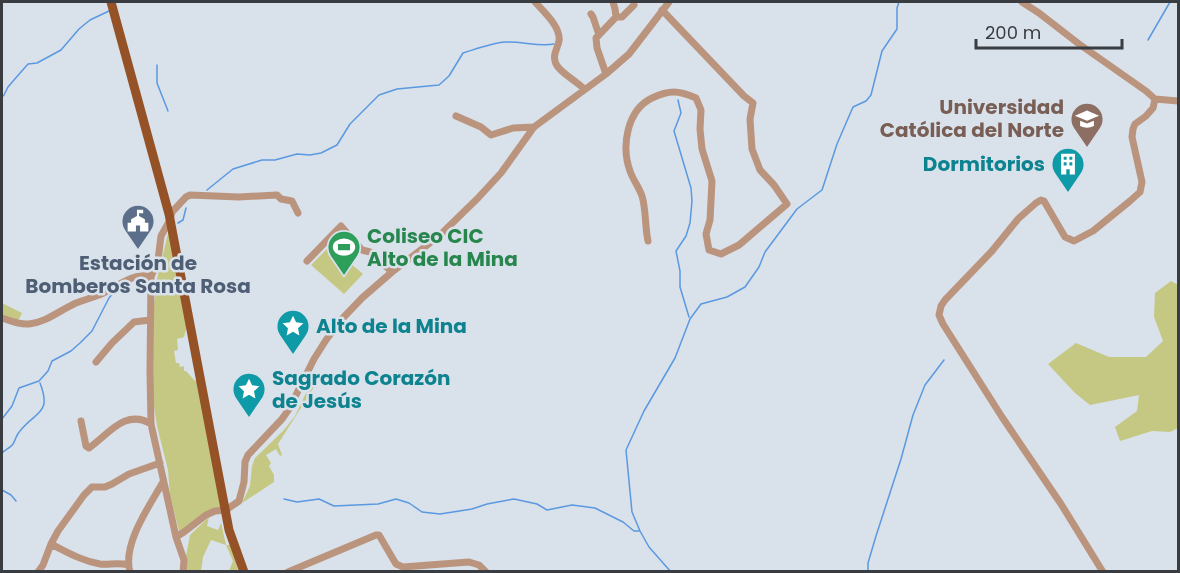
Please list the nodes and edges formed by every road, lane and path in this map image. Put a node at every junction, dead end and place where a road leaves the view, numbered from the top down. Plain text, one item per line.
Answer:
1 (111, 2) edge
2 (535, 2) edge
3 (613, 2) edge
4 (669, 2) edge
5 (1022, 2) edge
6 (634, 4) dead end
7 (662, 10) junction
8 (591, 14) dead end
9 (616, 17) junction
10 (599, 35) junction
11 (606, 74) junction
12 (584, 89) junction
13 (1155, 99) junction
14 (1179, 101) edge
15 (456, 116) dead end
16 (534, 127) junction
17 (298, 213) dead end
18 (170, 220) junction
19 (648, 242) dead end
20 (308, 261) dead end
21 (392, 272) junction
22 (151, 277) junction
23 (2, 318) edge
24 (150, 320) junction
25 (96, 362) dead end
26 (81, 421) dead end
27 (151, 424) junction
28 (160, 463) junction
29 (163, 482) junction
30 (226, 510) junction
31 (176, 537) junction
32 (51, 544) junction
33 (129, 568) edge
34 (38, 572) edge
35 (183, 572) edge
36 (244, 572) edge
37 (288, 572) edge
38 (486, 572) edge
39 (1103, 572) edge

1 - 18 main road
2 - 12 street
3 - 9 street
4 - 7 street
5 - 13 street
6 - 9 street
7 - 11 street
7 - 19 street
8 - 10 street
9 - 10 street
10 - 11 street
11 - 12 street
12 - 16 street
13 - 14 street
13 - 39 street
15 - 16 street
16 - 21 street
17 - 18 street
18 - 22 street
18 - 30 main road
20 - 21 street
21 - 30 street
22 - 23 street
22 - 24 street
24 - 25 street
24 - 27 street
26 - 27 street
27 - 28 street
28 - 29 street
28 - 32 street
29 - 31 street
29 - 33 street
30 - 31 street
30 - 36 main road
31 - 35 street
32 - 33 street
32 - 34 street
37 - 38 street

